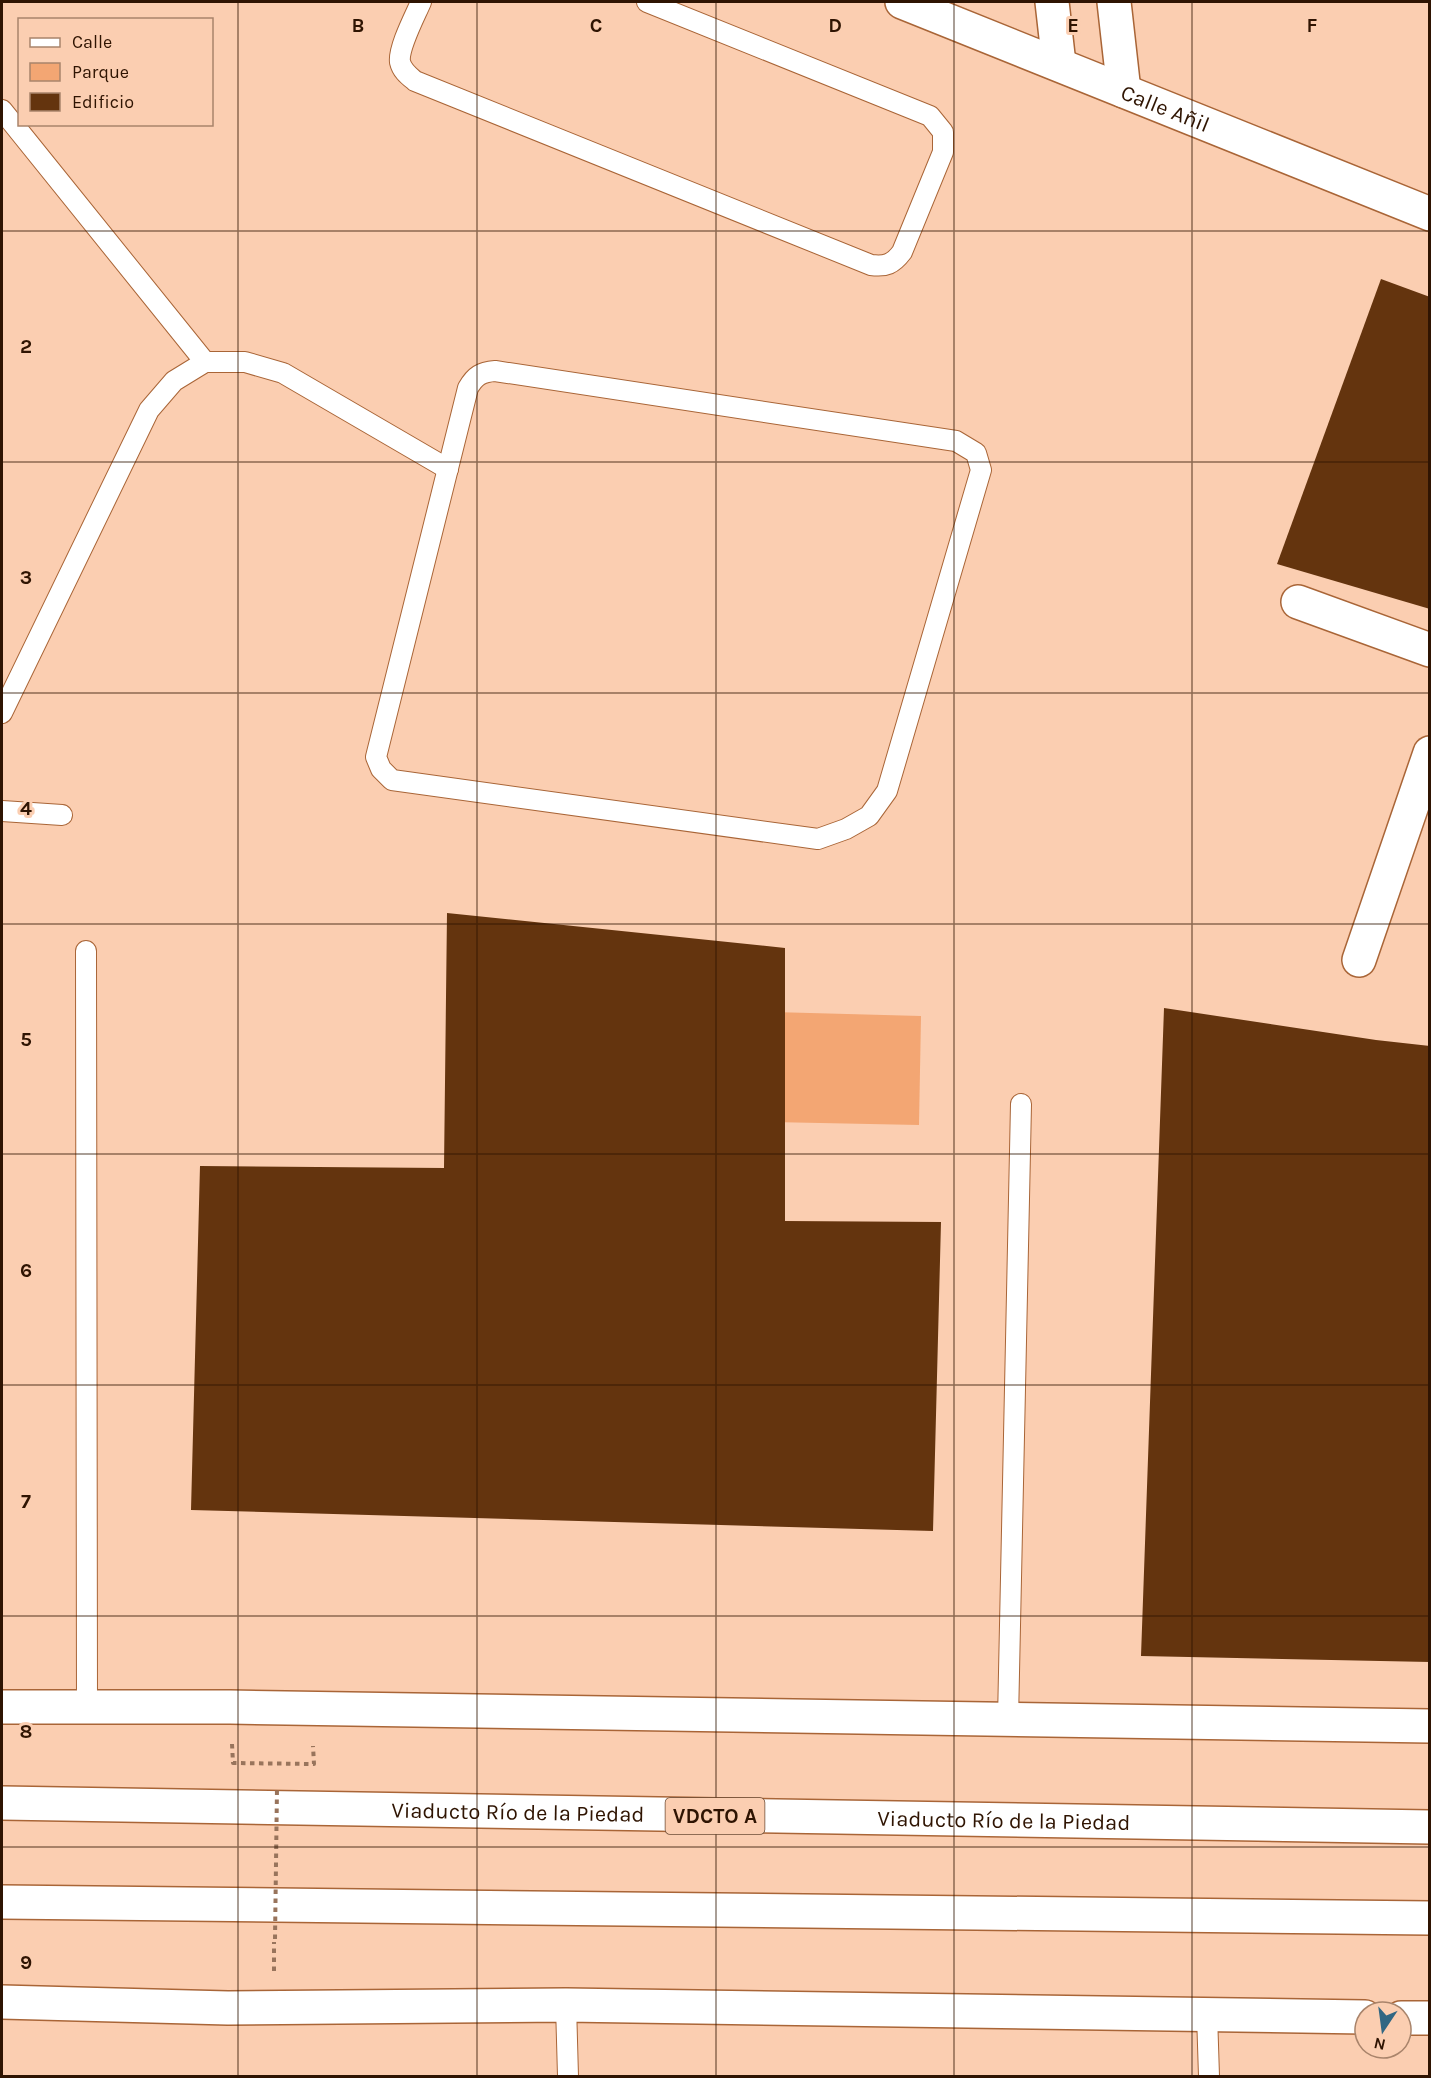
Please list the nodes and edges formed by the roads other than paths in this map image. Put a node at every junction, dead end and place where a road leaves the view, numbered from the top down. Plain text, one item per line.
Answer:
1 (421, 2) edge
2 (647, 2) edge
3 (902, 2) edge
4 (1052, 2) edge
5 (1114, 2) edge
6 (1059, 64) junction
7 (1124, 91) junction
8 (2, 110) edge
9 (1430, 213) edge
10 (205, 362) junction
11 (448, 468) junction
12 (1298, 602) dead end
13 (1430, 650) edge
14 (2, 713) edge
15 (1430, 753) edge
16 (2, 811) edge
17 (62, 815) dead end
18 (86, 951) dead end
19 (1359, 960) dead end
20 (1021, 1104) dead end
21 (2, 1707) edge
22 (87, 1707) junction
23 (1008, 1720) junction
24 (1430, 1726) edge
25 (2, 1803) edge
26 (1430, 1827) edge
27 (2, 1902) edge
28 (102, 1904) junction
29 (2, 1917) edge
30 (1430, 1918) edge
31 (2, 2002) edge
32 (566, 2005) junction
33 (1207, 2014) junction
34 (1353, 2017) edge
35 (1413, 2018) edge
36 (1430, 2018) edge
37 (568, 2076) edge
38 (1209, 2076) edge

1 - 2 lane
3 - 6 main road, Calle Añil
4 - 6 main road
5 - 7 main road
6 - 7 main road, Calle Añil
7 - 9 main road, Calle Añil
8 - 10 lane
10 - 11 lane
10 - 14 lane
11 - 11 lane
12 - 13 main road
15 - 19 main road
16 - 17 lane
18 - 22 lane
20 - 23 lane
21 - 22 main road
22 - 23 main road
23 - 24 main road
25 - 26 main road, Viaducto Río de la Piedad / VDCTO A
27 - 28 main road
28 - 29 main road
28 - 30 main road
31 - 32 main road
32 - 33 main road
32 - 37 lane
33 - 34 main road
33 - 38 lane
35 - 36 main road

